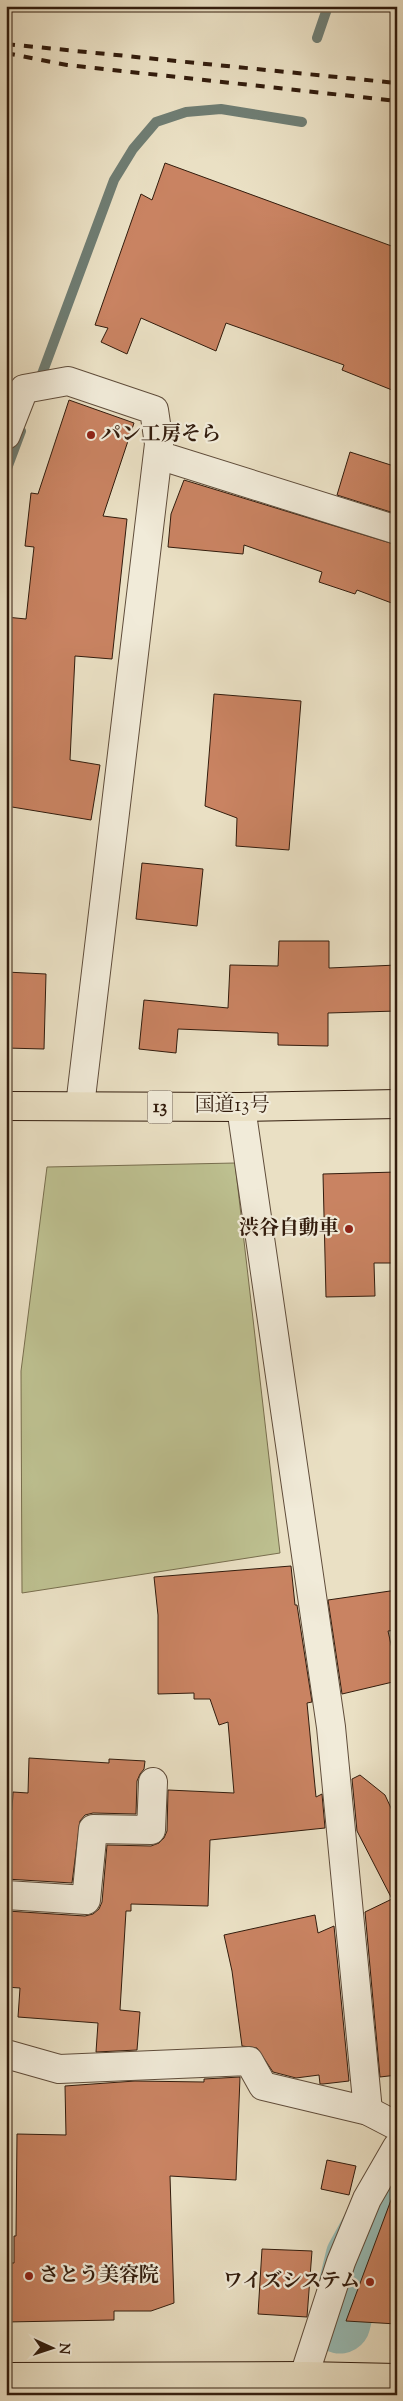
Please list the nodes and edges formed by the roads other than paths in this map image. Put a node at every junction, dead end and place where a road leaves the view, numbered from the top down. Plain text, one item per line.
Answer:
1 (6, 435) edge
2 (158, 455) junction
3 (397, 530) edge
4 (397, 1104) edge
5 (6, 1106) edge
6 (80, 1106) junction
7 (241, 1107) junction
8 (154, 1782) dead end
9 (6, 1895) edge
10 (6, 2054) edge
11 (368, 2111) junction
12 (397, 2126) edge
13 (397, 2147) edge
14 (304, 2376) junction
15 (6, 2377) edge
16 (397, 2378) edge

1 - 2 street
2 - 3 street
2 - 6 street
4 - 7 main road, 国道13号 / 13
5 - 6 main road, 国道13号 / 13
6 - 7 main road, 国道13号 / 13
7 - 11 street
8 - 9 street
10 - 11 street
11 - 12 street
13 - 14 street
14 - 15 main road
14 - 16 main road

